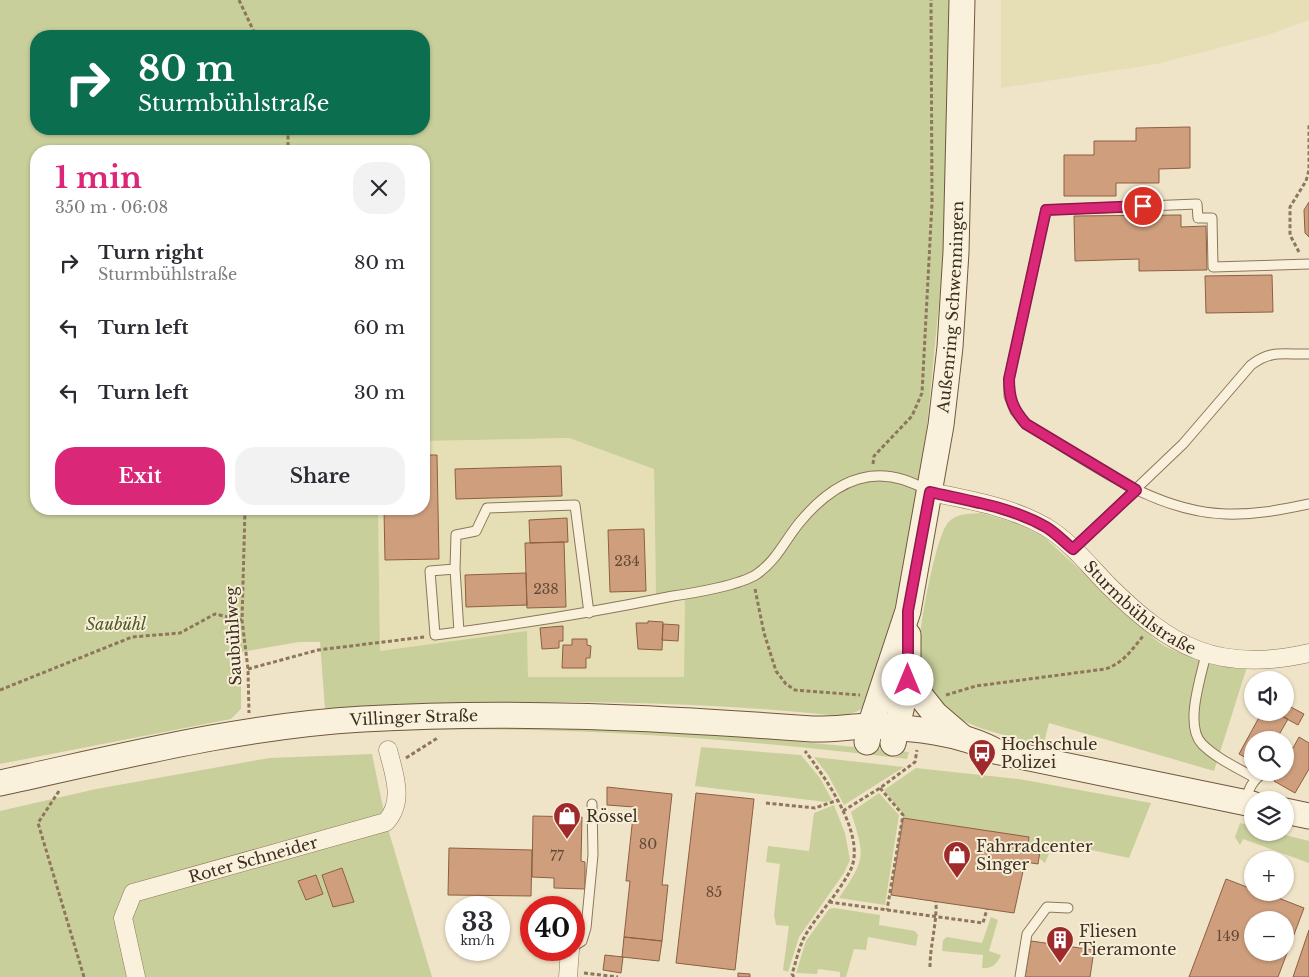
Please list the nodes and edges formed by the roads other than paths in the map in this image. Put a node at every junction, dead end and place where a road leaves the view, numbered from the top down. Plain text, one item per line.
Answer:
1 (962, 0) edge
2 (1306, 260) edge
3 (1309, 354) edge
4 (1136, 490) junction
5 (930, 492) junction
6 (1309, 504) edge
7 (1073, 549) junction
8 (455, 569) junction
9 (908, 611) junction
10 (589, 613) junction
11 (459, 632) junction
12 (1309, 653) edge
13 (1206, 654) junction
14 (908, 680) junction
15 (869, 734) junction
16 (895, 737) junction
17 (963, 738) junction
18 (995, 751) junction
19 (390, 755) road end
20 (1244, 771) edge
21 (0, 783) edge
22 (1244, 802) edge
23 (592, 804) dead end
24 (1294, 813) edge
25 (1309, 816) edge
26 (1068, 908) dead end
27 (585, 931) edge
28 (569, 961) edge
29 (568, 974) edge
30 (136, 977) edge
31 (1020, 977) edge

1 - 5 main road, Außenring Schwenningen
2 - 4 lane
3 - 4 lane
4 - 6 lane
4 - 7 lane
5 - 7 street, Sturmbühlstraße
5 - 9 main road, Außenring Schwenningen
5 - 10 lane
7 - 13 street, Sturmbühlstraße
8 - 10 lane
8 - 11 lane
8 - 11 lane
9 - 14 main road, Außenring Schwenningen
9 - 15 main road, Außenring Schwenningen
10 - 11 lane
12 - 13 street, Sturmbühlstraße
13 - 20 lane
14 - 16 main road, Außenring Schwenningen
14 - 17 main road
15 - 16 main road, Villinger Straße
15 - 21 main road, Villinger Straße
16 - 17 main road, Villinger Straße
16 - 18 main road, Villinger Straße
17 - 18 main road, Villinger Straße
18 - 22 main road, Villinger Straße
19 - 30 street, Roter Schneider
23 - 27 lane
24 - 25 main road
26 - 31 lane
28 - 29 street

